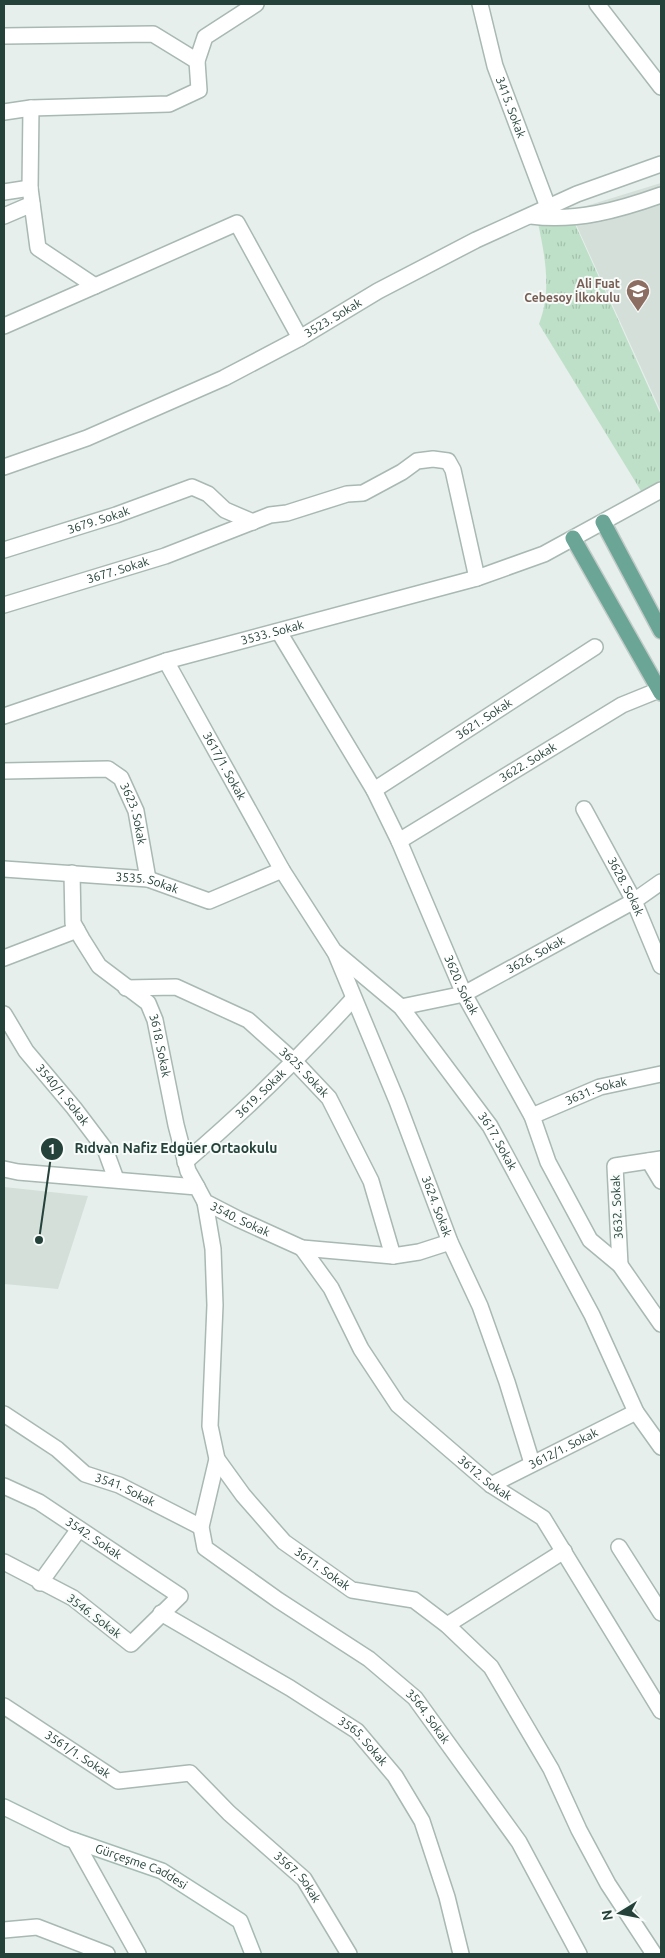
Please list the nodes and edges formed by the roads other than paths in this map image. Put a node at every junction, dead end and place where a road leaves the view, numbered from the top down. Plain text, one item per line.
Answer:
1 (256, 4) edge
2 (480, 4) edge
3 (597, 4) edge
4 (4, 36) edge
5 (197, 60) junction
6 (661, 87) edge
7 (31, 108) junction
8 (4, 112) edge
9 (661, 164) edge
10 (30, 188) junction
11 (4, 192) edge
12 (661, 195) edge
13 (32, 204) junction
14 (548, 207) junction
15 (4, 216) edge
16 (530, 216) junction
17 (96, 286) junction
18 (4, 326) edge
19 (300, 338) junction
20 (4, 467) edge
21 (661, 490) edge
22 (253, 522) junction
23 (603, 522) junction
24 (573, 538) junction
25 (4, 550) edge
26 (477, 578) junction
27 (4, 605) edge
28 (661, 631) edge
29 (279, 632) junction
30 (595, 647) dead end
31 (166, 661) junction
32 (660, 692) edge
33 (4, 716) edge
34 (4, 771) edge
35 (374, 790) junction
36 (584, 808) dead end
37 (399, 841) junction
38 (4, 869) edge
39 (282, 870) junction
40 (72, 873) junction
41 (148, 879) junction
42 (661, 882) edge
43 (634, 901) junction
44 (77, 930) junction
45 (334, 951) junction
46 (4, 958) edge
47 (661, 966) edge
48 (126, 988) junction
49 (464, 994) junction
50 (353, 999) junction
51 (401, 1007) junction
52 (4, 1014) edge
53 (295, 1062) junction
54 (661, 1074) edge
55 (532, 1116) junction
56 (655, 1160) edge
57 (186, 1162) junction
58 (4, 1168) edge
59 (116, 1179) junction
60 (661, 1181) edge
61 (197, 1187) junction
62 (205, 1202) junction
63 (450, 1242) junction
64 (302, 1248) junction
65 (393, 1256) junction
66 (620, 1265) junction
67 (661, 1324) edge
68 (636, 1412) junction
69 (4, 1414) edge
70 (661, 1447) edge
71 (217, 1459) junction
72 (532, 1463) junction
73 (491, 1485) junction
74 (4, 1486) edge
75 (201, 1527) junction
76 (79, 1529) junction
77 (619, 1547) dead end
78 (564, 1551) junction
79 (4, 1562) edge
80 (40, 1583) junction
81 (161, 1613) junction
82 (661, 1613) edge
83 (447, 1625) junction
84 (4, 1706) edge
85 (661, 1711) edge
86 (4, 1807) edge
87 (229, 1813) joint
88 (75, 1841) junction
89 (4, 1930) edge
90 (107, 1954) edge
91 (138, 1954) edge
92 (253, 1954) edge
93 (349, 1954) edge
94 (461, 1954) edge
95 (579, 1954) edge
96 (654, 1954) edge

1 - 5 street
2 - 14 street, 3415. Sokak
3 - 6 street
4 - 5 street
5 - 7 street
7 - 8 street
7 - 10 street
9 - 14 street, 3523. Sokak
10 - 11 street
10 - 13 street
12 - 16 street
13 - 15 street
13 - 17 street
14 - 16 street, 3523. Sokak
16 - 19 street, 3523. Sokak
17 - 18 street
17 - 19 street
19 - 20 street, 3523. Sokak
21 - 23 street, 3533. Sokak
22 - 25 street, 3679. Sokak
22 - 26 street, 3677. Sokak
22 - 27 street, 3677. Sokak
23 - 24 street, 3533. Sokak
23 - 28 main road
24 - 26 street, 3533. Sokak
24 - 32 main road
26 - 29 street, 3533. Sokak
29 - 31 street, 3533. Sokak
29 - 35 street, 3620. Sokak
30 - 35 street, 3621. Sokak
31 - 33 street, 3533. Sokak
31 - 39 street, 3617/1. Sokak
32 - 37 street, 3622. Sokak
34 - 41 street, 3623. Sokak
35 - 37 street, 3620. Sokak
36 - 43 street, 3628. Sokak
37 - 49 street, 3620. Sokak
38 - 40 street, 3535. Sokak
39 - 41 street, 3535. Sokak
39 - 45 street, 3617. Sokak
40 - 41 street, 3535. Sokak
40 - 44 street, 3618. Sokak
42 - 43 street, 3626. Sokak
43 - 47 street, 3628. Sokak
43 - 49 street, 3626. Sokak
44 - 46 street
44 - 48 street, 3618. Sokak
45 - 50 street, 3624. Sokak
45 - 51 street, 3617. Sokak
48 - 53 street, 3625. Sokak
48 - 57 street, 3618. Sokak
49 - 51 street, 3626. Sokak
49 - 55 street, 3620. Sokak
50 - 53 street, 3619. Sokak
50 - 63 street, 3624. Sokak
51 - 68 street, 3617. Sokak
52 - 59 street, 3540/1. Sokak
53 - 57 street, 3619. Sokak
53 - 65 street, 3625. Sokak
54 - 55 street, 3631. Sokak
55 - 66 street, 3620. Sokak
56 - 60 street
56 - 66 street, 3632. Sokak
57 - 61 street, 3618. Sokak
58 - 59 street
59 - 61 street
61 - 62 street, 3540. Sokak
62 - 64 street, 3540. Sokak
62 - 71 street, 3611. Sokak
63 - 65 street, 3540. Sokak
63 - 72 street, 3624. Sokak
64 - 65 street, 3540. Sokak
64 - 73 street, 3612. Sokak
66 - 67 street, 3620. Sokak
68 - 70 street, 3617. Sokak
68 - 72 street, 3612/1. Sokak
69 - 75 street, 3541. Sokak
71 - 75 street
71 - 83 street, 3611. Sokak
72 - 73 street, 3612/1. Sokak
73 - 78 street, 3612. Sokak
74 - 76 street, 3542. Sokak
75 - 95 street, 3564. Sokak
76 - 80 street
76 - 81 street, 3542. Sokak
77 - 82 street
78 - 83 street
78 - 85 street, 3612. Sokak
79 - 80 street, 3546. Sokak
80 - 81 street, 3546. Sokak
81 - 94 street, 3565. Sokak
83 - 96 street, 3611. Sokak
84 - 87 street, 3561/1. Sokak
86 - 88 street, Gürçeşme Caddesi
87 - 93 street, 3567. Sokak
88 - 91 street
88 - 92 street, Gürçeşme Caddesi
89 - 90 street

